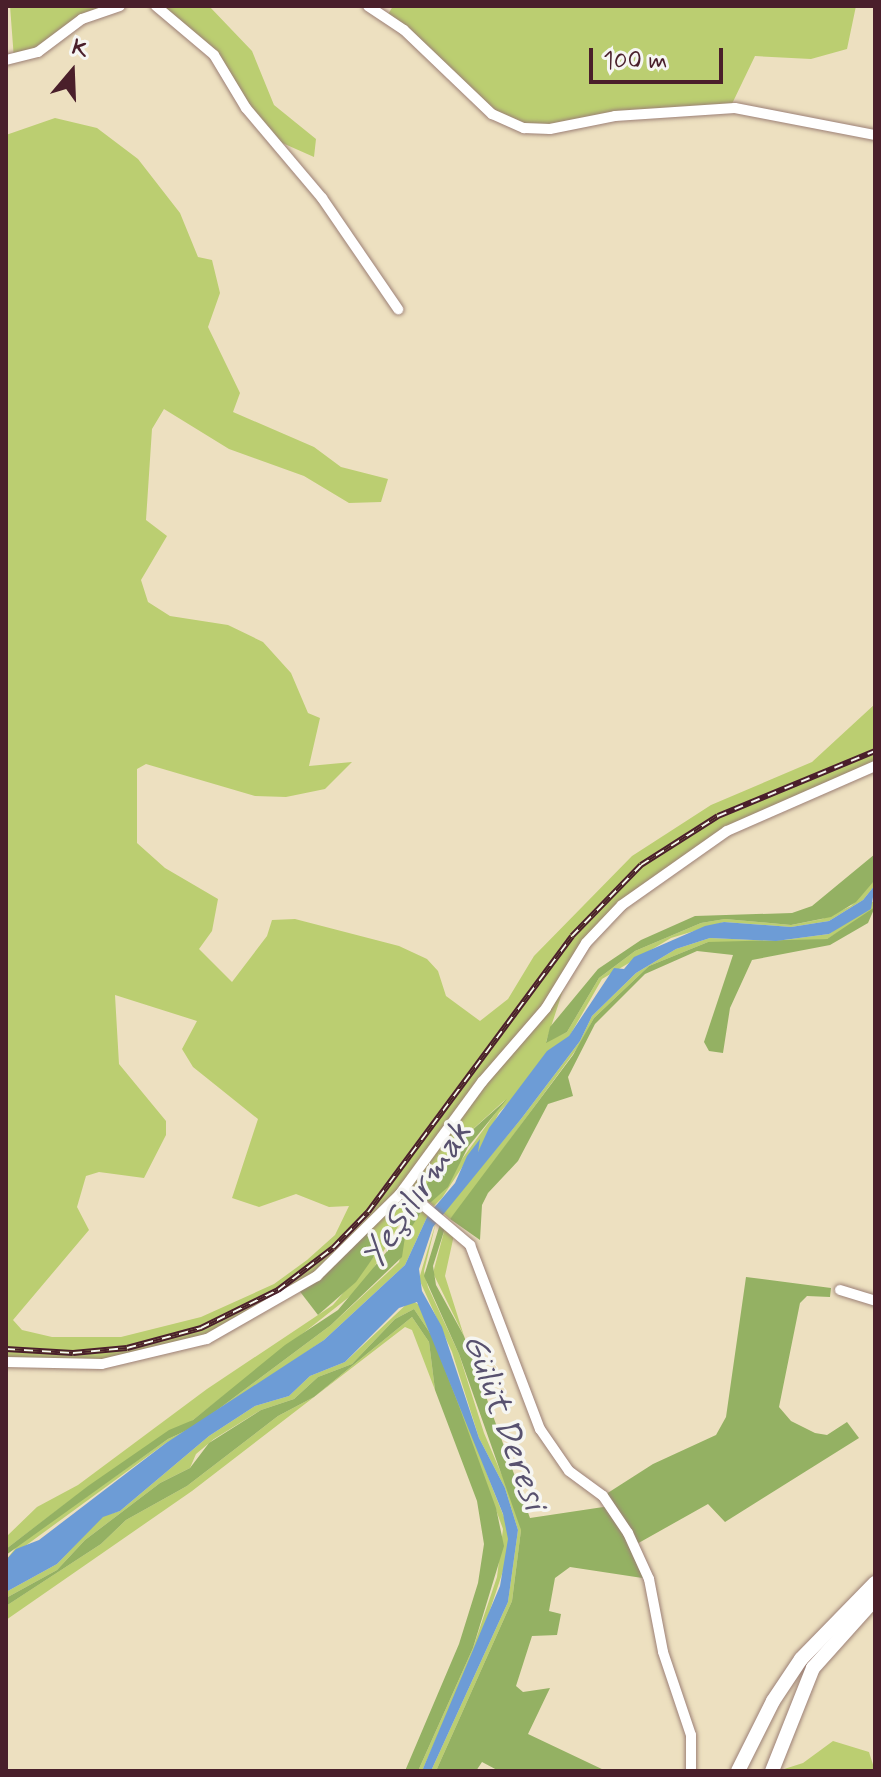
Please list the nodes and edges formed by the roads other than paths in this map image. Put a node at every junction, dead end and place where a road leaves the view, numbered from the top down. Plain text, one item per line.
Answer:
1 (120, 6) edge
2 (156, 6) edge
3 (368, 6) edge
4 (6, 60) edge
5 (875, 135) edge
6 (398, 309) dead end
7 (875, 766) edge
8 (408, 1192) junction
9 (840, 1290) dead end
10 (875, 1301) edge
11 (6, 1362) edge
12 (875, 1583) edge
13 (875, 1599) edge
14 (691, 1771) edge
15 (738, 1771) edge
16 (772, 1771) edge

1 - 4 street
2 - 6 street
3 - 5 street
7 - 8 street
8 - 11 street
8 - 14 street
9 - 10 street
12 - 15 highway
13 - 16 highway

